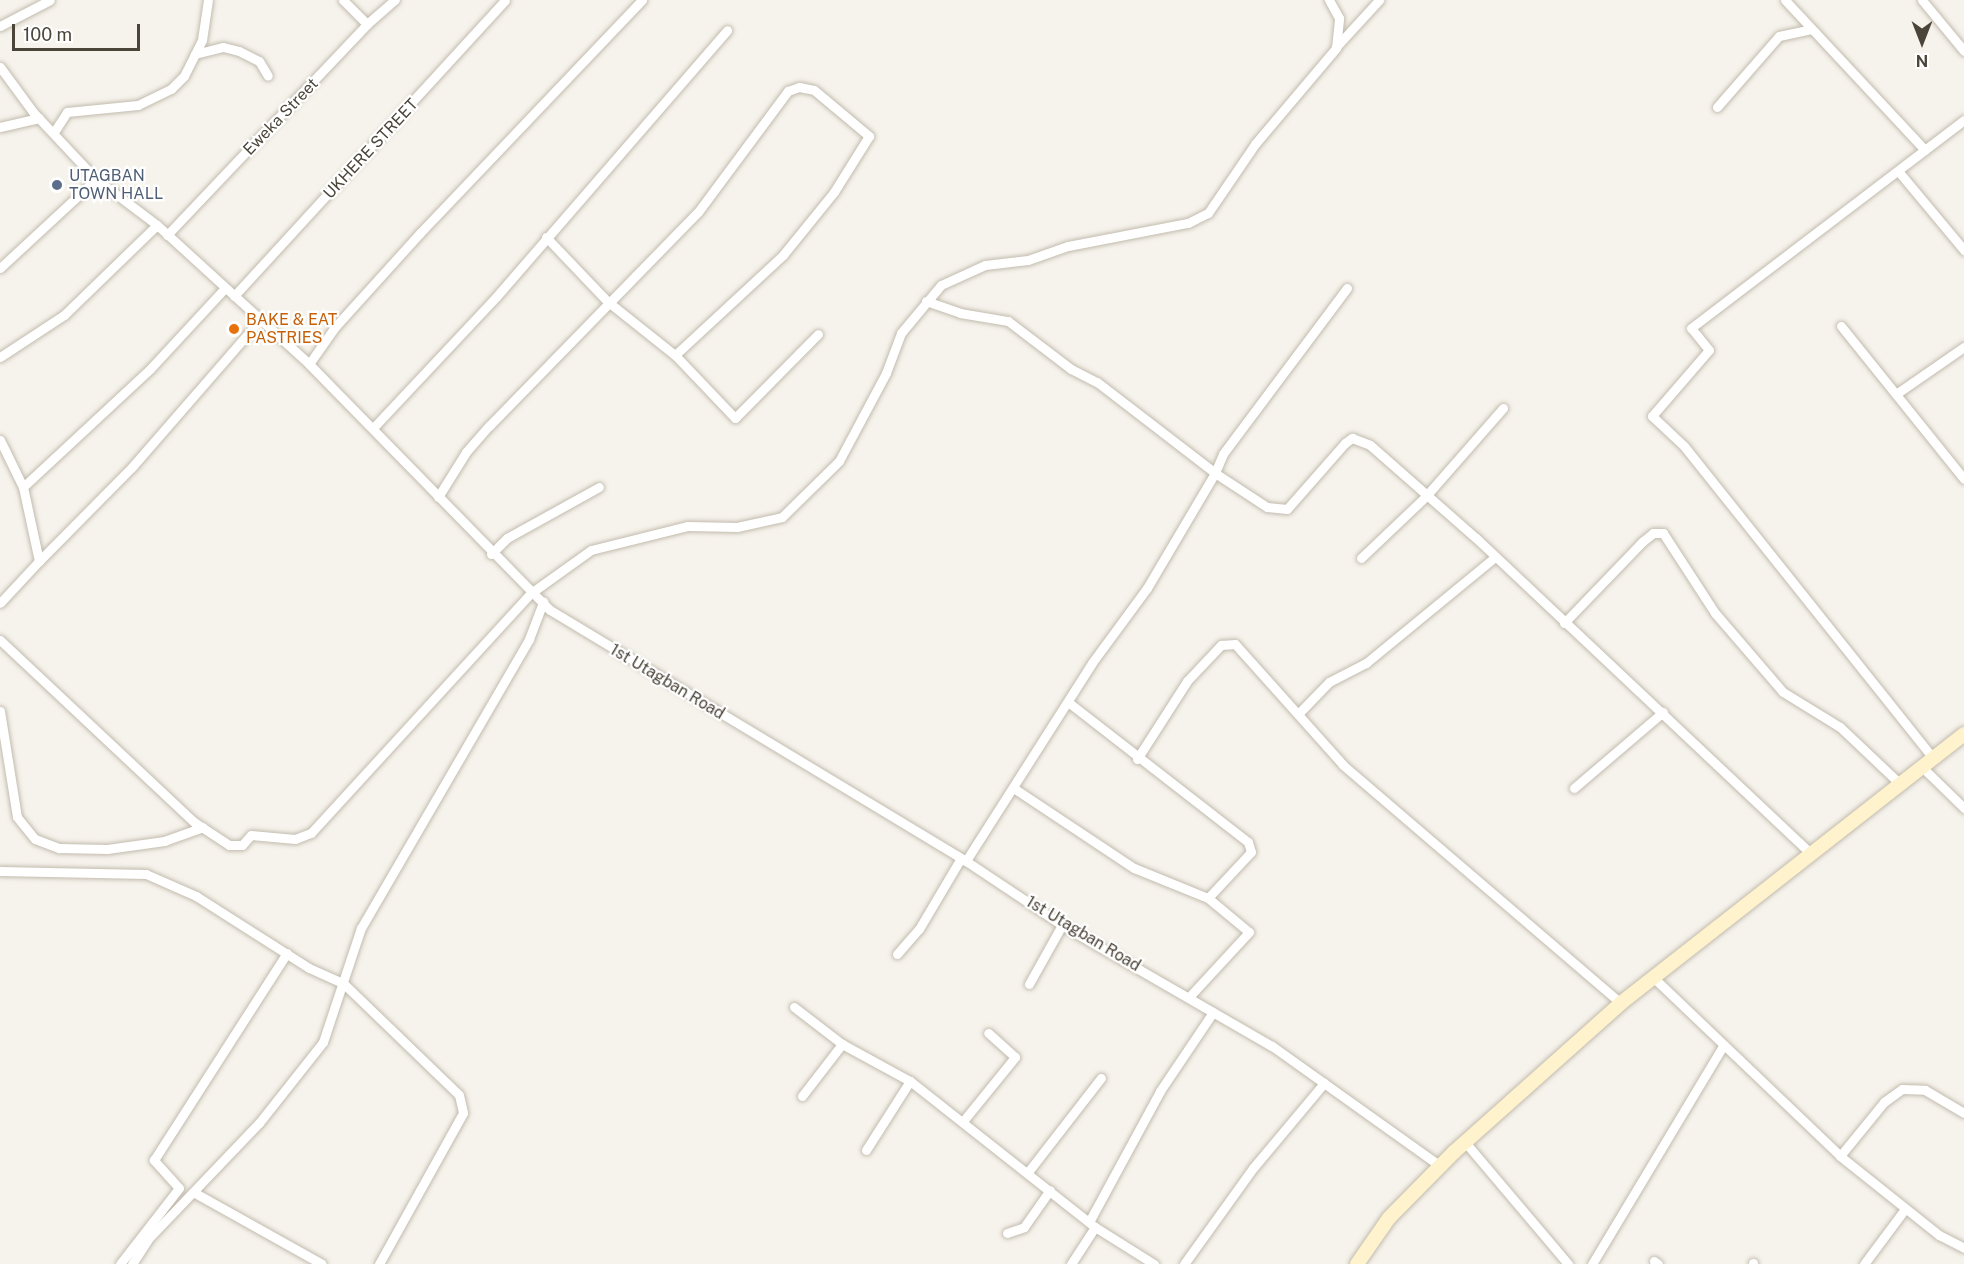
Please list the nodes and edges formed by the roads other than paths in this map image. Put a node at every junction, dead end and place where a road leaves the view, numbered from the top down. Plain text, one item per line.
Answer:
1 (50, 0) edge
2 (208, 0) edge
3 (344, 0) edge
4 (395, 0) edge
5 (505, 0) edge
6 (642, 0) edge
7 (1329, 0) edge
8 (1379, 0) edge
9 (1785, 0) edge
10 (1922, 0) edge
11 (367, 24) junction
12 (0, 26) edge
13 (1811, 29) junction
14 (726, 30) dead end
15 (1336, 48) junction
16 (1964, 51) edge
17 (195, 54) junction
18 (0, 67) edge
19 (268, 76) dead end
20 (1717, 107) dead end
21 (39, 118) junction
22 (1964, 120) edge
23 (0, 128) edge
24 (54, 132) junction
25 (1924, 150) junction
26 (1899, 172) junction
27 (96, 179) junction
28 (157, 225) junction
29 (167, 234) junction
30 (546, 237) junction
31 (1964, 249) edge
32 (0, 268) edge
33 (225, 288) junction
34 (1347, 288) dead end
35 (234, 296) junction
36 (607, 301) junction
37 (926, 301) junction
38 (260, 320) junction
39 (1841, 326) dead end
40 (818, 334) dead end
41 (1964, 347) edge
42 (675, 355) junction
43 (0, 357) edge
44 (309, 364) junction
45 (1896, 394) junction
46 (1503, 408) dead end
47 (373, 428) junction
48 (0, 440) edge
49 (1215, 473) junction
50 (1964, 479) edge
51 (23, 487) junction
52 (599, 487) dead end
53 (1426, 496) junction
54 (438, 497) junction
55 (491, 554) junction
56 (1360, 558) dead end
57 (1495, 558) junction
58 (39, 561) junction
59 (531, 593) junction
60 (1, 600) edge
61 (543, 602) junction
62 (1564, 623) junction
63 (0, 640) edge
64 (1068, 702) junction
65 (0, 711) edge
66 (1663, 712) junction
67 (1299, 713) junction
68 (1964, 734) edge
69 (1933, 758) junction
70 (1137, 759) junction
71 (1922, 767) junction
72 (1898, 782) junction
73 (1574, 788) dead end
74 (1015, 789) junction
75 (1964, 808) edge
76 (203, 826) junction
77 (1809, 852) junction
78 (963, 859) junction
79 (0, 871) edge
80 (1208, 898) junction
81 (1062, 925) junction
82 (287, 953) junction
83 (897, 954) dead end
84 (1653, 977) junction
85 (343, 983) junction
86 (1029, 984) dead end
87 (1190, 996) junction
88 (1621, 1003) junction
89 (795, 1007) dead end
90 (1213, 1012) junction
91 (988, 1033) dead end
92 (842, 1044) junction
93 (1723, 1046) junction
94 (1101, 1078) dead end
95 (909, 1081) junction
96 (1324, 1083) junction
97 (802, 1096) dead end
98 (1964, 1113) edge
99 (964, 1120) junction
100 (1465, 1142) junction
101 (866, 1150) dead end
102 (1840, 1156) junction
103 (1440, 1166) junction
104 (1029, 1172) junction
105 (1050, 1190) junction
106 (195, 1193) junction
107 (1905, 1209) junction
108 (1092, 1224) junction
109 (1007, 1233) dead end
110 (1964, 1248) edge
111 (120, 1264) edge
112 (132, 1264) edge
113 (322, 1264) edge
114 (379, 1264) edge
115 (1071, 1264) edge
116 (1154, 1264) edge
117 (1184, 1264) edge
118 (1357, 1264) edge
119 (1568, 1264) edge
120 (1592, 1264) edge
121 (1864, 1264) edge

1 - 12 street
2 - 17 street
3 - 11 street
4 - 11 street, Eweka Street
5 - 35 street, UKHERE STREET
6 - 44 street
7 - 15 street
8 - 15 street
9 - 13 street
10 - 16 street
11 - 29 street, Eweka Street
13 - 20 street
13 - 25 street
14 - 30 street
15 - 37 street
17 - 19 street
17 - 24 street
18 - 21 street, 1st Utagban Road
21 - 23 street
21 - 24 street, 1st Utagban Road
22 - 25 street
24 - 27 street, 1st Utagban Road
25 - 26 street
26 - 31 street
26 - 69 street
27 - 28 street, 1st Utagban Road
27 - 32 street
28 - 29 street, 1st Utagban Road
28 - 43 street
29 - 33 street, 1st Utagban Road
30 - 36 street
30 - 47 street
33 - 35 street, 1st Utagban Road
33 - 51 street
34 - 49 street
35 - 38 street, 1st Utagban Road
36 - 42 street
36 - 42 street
36 - 54 street
37 - 49 street
37 - 59 street
38 - 44 street, 1st Utagban Road
38 - 58 street
39 - 45 street
40 - 42 street
41 - 45 street
44 - 47 street, 1st Utagban Road
45 - 50 street
46 - 53 street
47 - 54 street, 1st Utagban Road
48 - 51 street
49 - 53 street
49 - 64 street
51 - 58 street
52 - 55 street
53 - 56 street
53 - 57 street
54 - 55 street, 1st Utagban Road
55 - 59 street, 1st Utagban Road
57 - 62 street
57 - 67 street
58 - 60 street
59 - 61 street, 1st Utagban Road
59 - 76 street
61 - 78 street, 1st Utagban Road
61 - 85 street
62 - 66 street
62 - 72 street
63 - 76 street
64 - 70 street
64 - 74 street
65 - 76 street
66 - 73 street
66 - 77 street
67 - 70 street
67 - 88 street
68 - 69 main road
69 - 71 main road
70 - 80 street
71 - 72 main road
71 - 75 street
72 - 77 main road
74 - 78 street
74 - 80 street
77 - 84 main road
78 - 81 street, 1st Utagban Road
78 - 83 street
79 - 82 street
80 - 87 street
81 - 86 street
81 - 87 street, 1st Utagban Road
82 - 85 street
82 - 111 street
84 - 88 main road
84 - 93 street
85 - 106 street
85 - 114 street
87 - 90 street, 1st Utagban Road
88 - 100 main road
89 - 92 street
90 - 96 street, 1st Utagban Road
90 - 108 street
91 - 99 street
92 - 95 street
92 - 97 street
93 - 102 street
93 - 120 street
94 - 104 street
95 - 99 street
95 - 101 street
96 - 103 street, 1st Utagban Road
96 - 117 street
98 - 102 street
99 - 104 street
100 - 103 main road
100 - 119 street
102 - 107 street
103 - 118 main road
104 - 105 street
105 - 108 street
105 - 109 street
106 - 112 street
106 - 113 street
107 - 110 street
107 - 121 street
108 - 115 street
108 - 116 street

